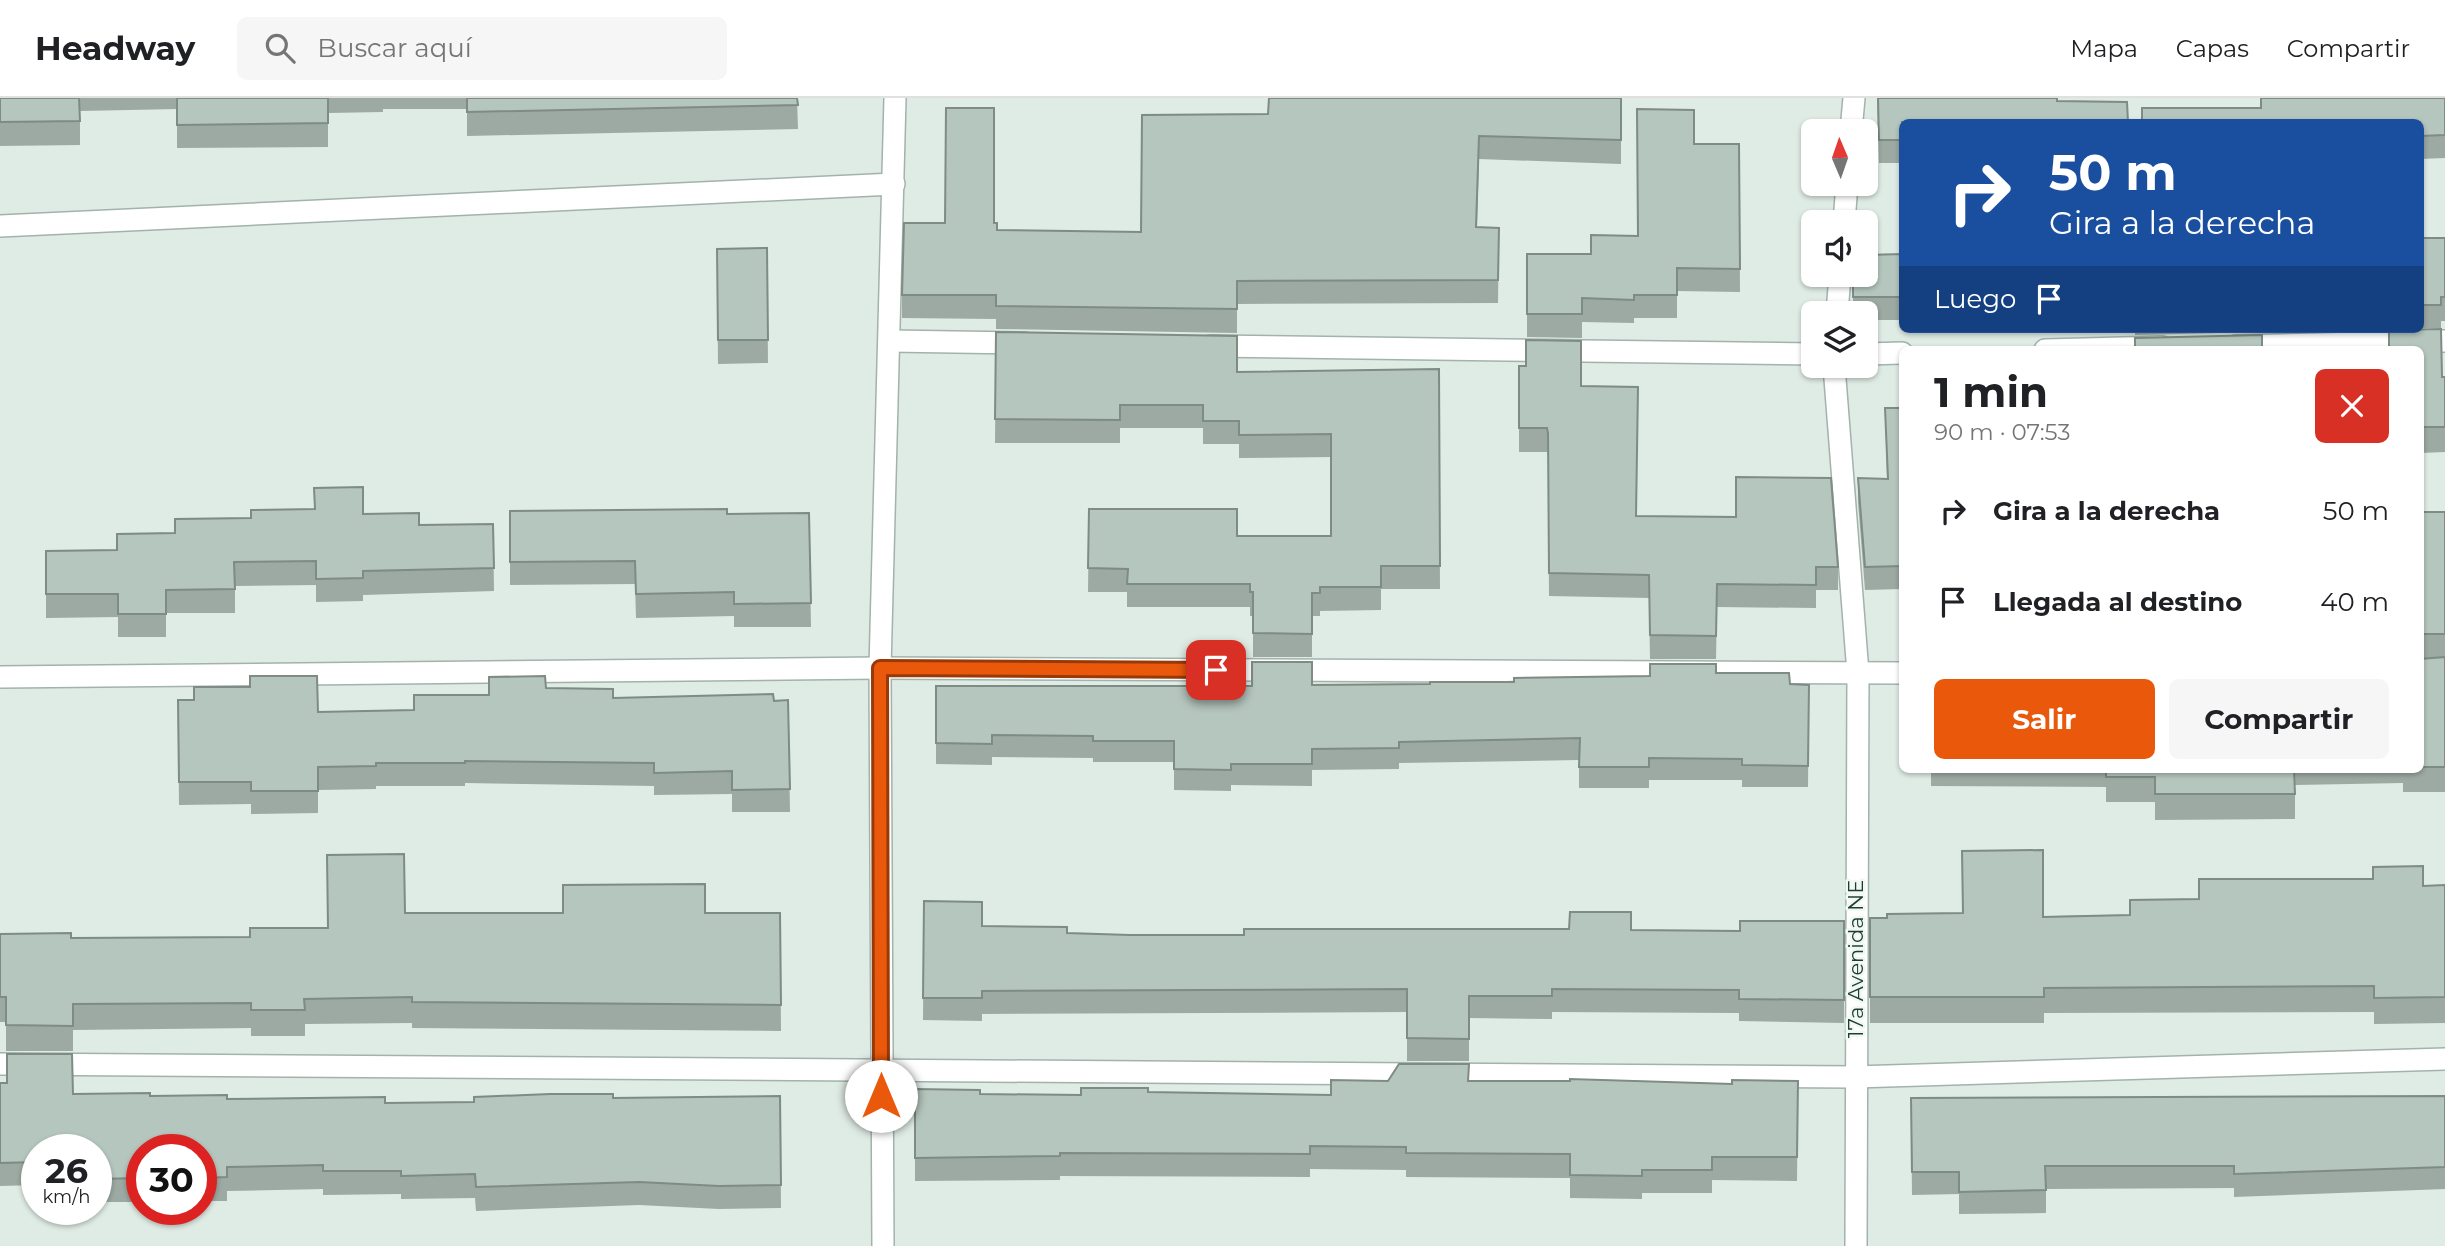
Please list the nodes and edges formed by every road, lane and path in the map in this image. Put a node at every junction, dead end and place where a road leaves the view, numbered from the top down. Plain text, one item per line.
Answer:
1 (894, 98) edge
2 (1854, 98) edge
3 (1852, 119) edge
4 (894, 184) junction
5 (0, 226) edge
6 (890, 341) junction
7 (2445, 341) edge
8 (1044, 343) edge
9 (1184, 345) edge
10 (2211, 346) edge
11 (1899, 353) edge
12 (1801, 354) edge
13 (1878, 354) edge
14 (1835, 378) edge
15 (880, 668) junction
16 (1858, 673) junction
17 (1899, 673) edge
18 (0, 677) edge
19 (2445, 1059) edge
20 (0, 1064) edge
21 (881, 1071) junction
22 (1855, 1077) junction
23 (883, 1246) edge
24 (1856, 1246) edge

1 - 4 street
2 - 3 street
4 - 5 street
4 - 6 street
6 - 8 street
6 - 15 street
7 - 10 street
9 - 12 street
11 - 13 street
14 - 16 street, 17a Avenida NE
15 - 16 street
15 - 18 street
15 - 21 street
16 - 17 street
16 - 22 street, 17a Avenida NE
19 - 22 street
20 - 21 street
21 - 22 street
21 - 23 street
22 - 24 street, 17a Avenida NE

